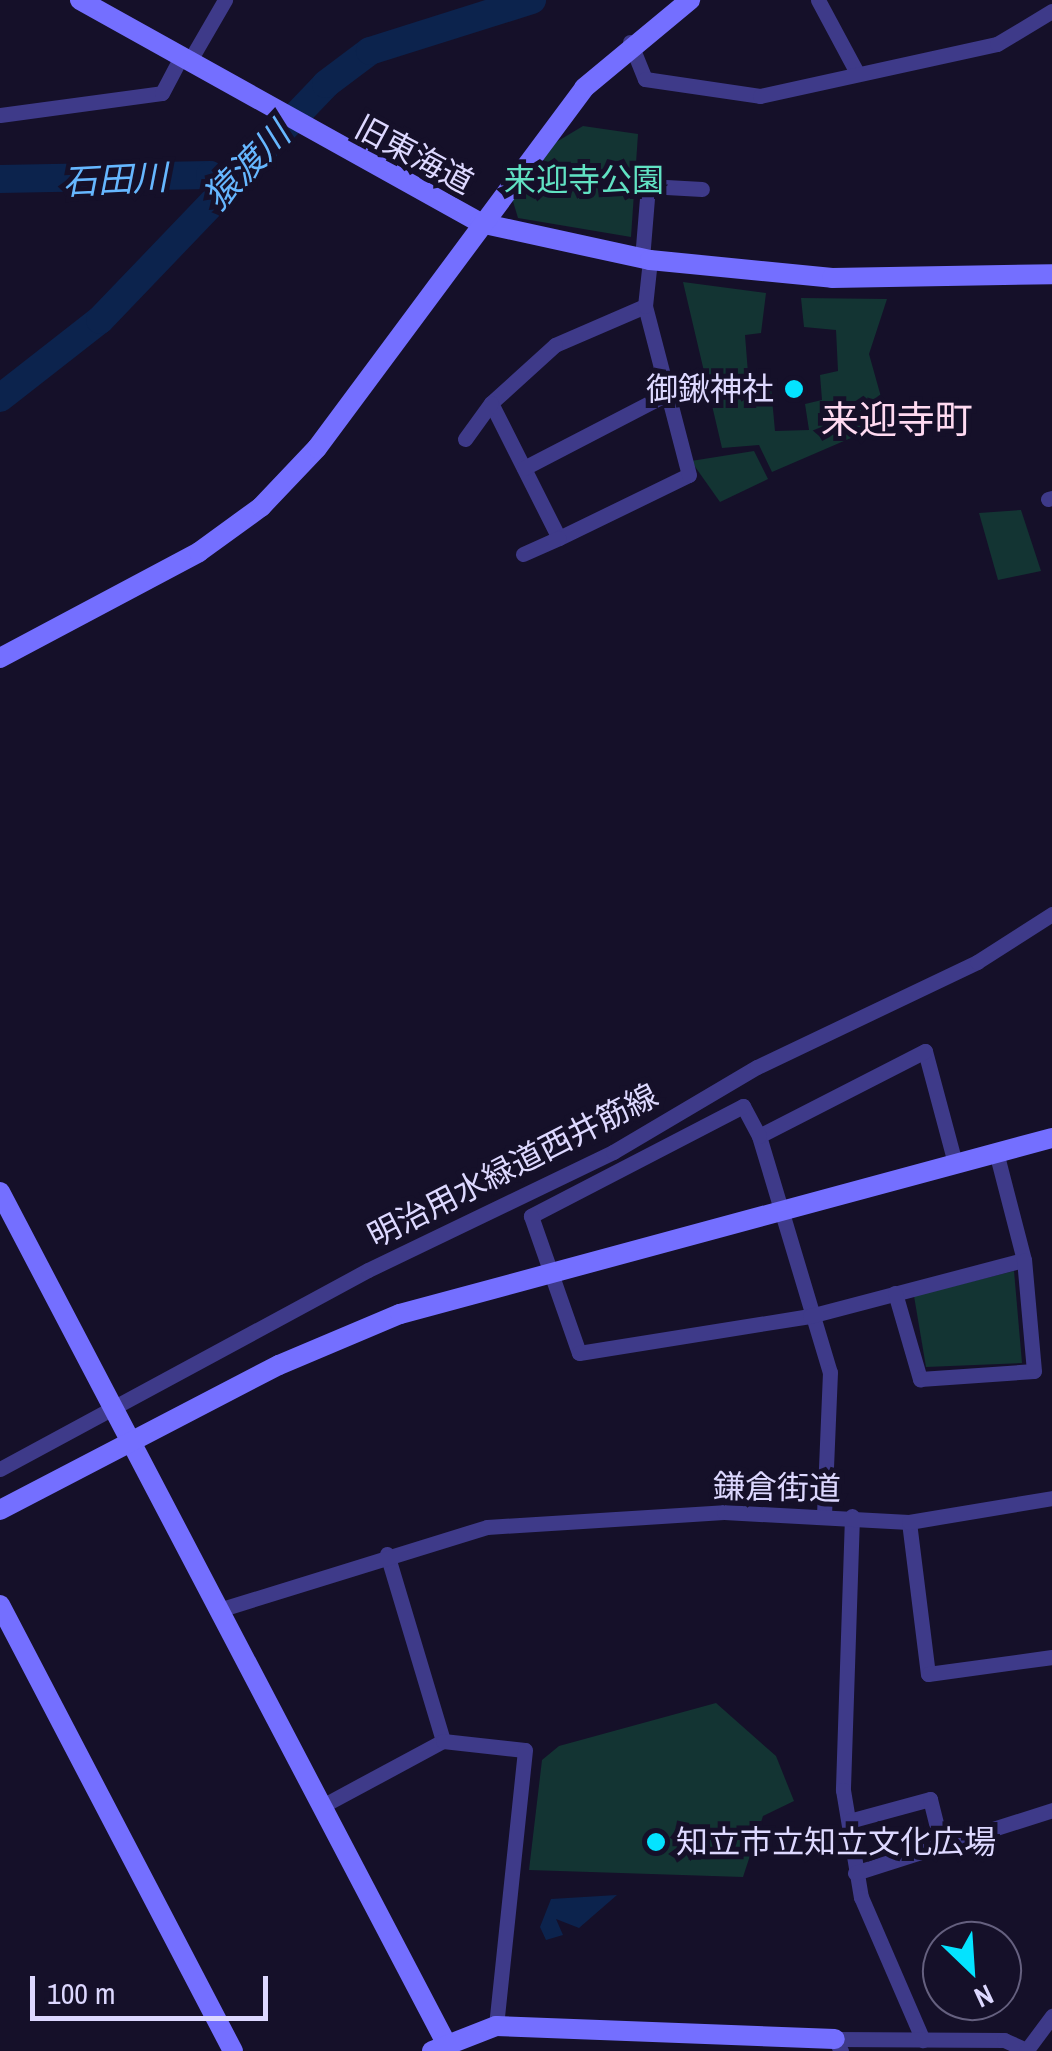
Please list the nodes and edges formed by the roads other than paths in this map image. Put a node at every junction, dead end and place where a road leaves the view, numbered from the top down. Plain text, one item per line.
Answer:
1 (80, 0) edge
2 (225, 0) edge
3 (690, 0) edge
4 (818, 0) edge
5 (1047, 9) edge
6 (630, 42) junction
7 (185, 59) junction
8 (856, 71) junction
9 (0, 115) edge
10 (702, 189) dead end
11 (480, 223) junction
12 (646, 259) junction
13 (1052, 274) edge
14 (645, 306) junction
15 (667, 394) junction
16 (492, 403) junction
17 (465, 439) dead end
18 (524, 468) junction
19 (559, 538) junction
20 (523, 554) dead end
21 (0, 658) edge
22 (1052, 914) edge
23 (759, 1136) junction
24 (1052, 1138) edge
25 (996, 1152) junction
26 (955, 1164) junction
27 (0, 1192) edge
28 (780, 1208) junction
29 (1024, 1260) junction
30 (550, 1274) junction
31 (895, 1293) junction
32 (810, 1316) junction
33 (110, 1414) junction
34 (128, 1445) junction
35 (0, 1469) edge
36 (1052, 1498) edge
37 (0, 1510) edge
38 (824, 1514) junction
39 (852, 1516) junction
40 (909, 1522) junction
41 (387, 1554) junction
42 (0, 1605) edge
43 (222, 1609) junction
44 (1052, 1656) edge
45 (443, 1741) junction
46 (324, 1804) junction
47 (1052, 1810) edge
48 (849, 1821) junction
49 (941, 1843) junction
50 (855, 1873) junction
51 (1052, 2016) edge
52 (496, 2026) junction
53 (923, 2040) junction
54 (838, 2045) edge
55 (439, 2047) edge
56 (1026, 2050) edge
57 (234, 2051) edge

1 - 7 street, 旧東海道
2 - 7 street
3 - 6 street
4 - 8 street
5 - 8 street
6 - 8 street
6 - 11 street
7 - 9 street
7 - 11 street, 旧東海道
10 - 12 street
11 - 12 street, 旧東海道
11 - 21 street
12 - 13 street, 旧東海道
12 - 14 street
14 - 15 street
14 - 16 street
15 - 18 street
15 - 19 street
16 - 17 street
16 - 18 street
18 - 19 street
19 - 20 street
22 - 33 street, 明治用水緑道西井筋線
23 - 26 street
23 - 28 street
23 - 30 street
24 - 25 street
25 - 26 street
25 - 29 street
26 - 28 street
27 - 33 street
28 - 30 street
28 - 32 street
29 - 31 street
29 - 31 street
30 - 32 street
30 - 34 street
31 - 32 street
32 - 38 street
33 - 34 street
33 - 35 street, 明治用水緑道西井筋線
34 - 37 street
34 - 43 street
36 - 40 street, 鎌倉街道
38 - 39 street, 鎌倉街道
38 - 41 street, 鎌倉街道
39 - 40 street, 鎌倉街道
39 - 48 street
40 - 44 street
41 - 43 street, 鎌倉街道
41 - 45 street
42 - 57 street
43 - 46 street
45 - 46 street
45 - 52 street
46 - 55 street
47 - 49 street
48 - 49 street
48 - 50 street
49 - 50 street
50 - 53 street
51 - 56 street
52 - 54 street
52 - 55 street
53 - 54 street
53 - 56 street

